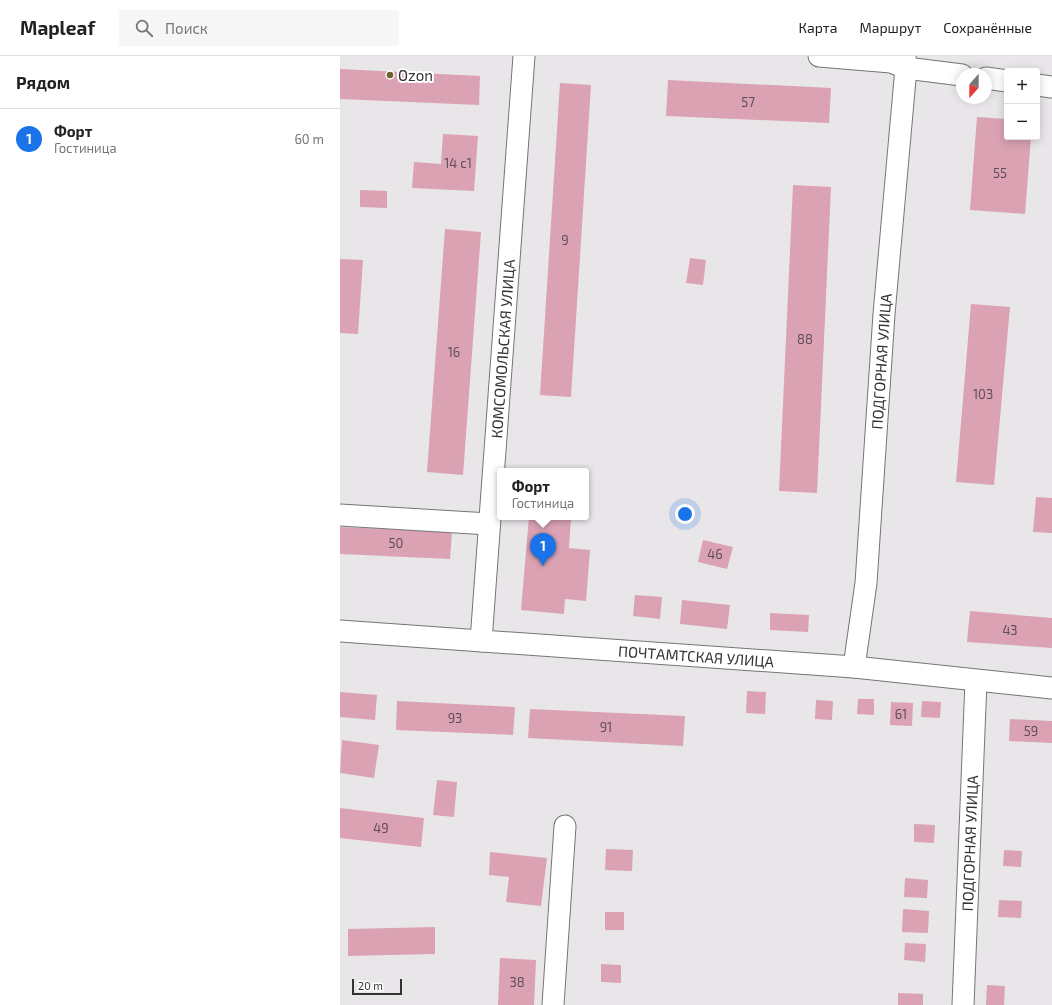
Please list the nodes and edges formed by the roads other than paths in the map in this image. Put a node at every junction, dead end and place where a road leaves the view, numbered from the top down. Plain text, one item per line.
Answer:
1 (524, 56) edge
2 (819, 56) edge
3 (906, 62) edge
4 (956, 74) edge
5 (992, 79) edge
6 (1004, 81) edge
7 (1040, 85) edge
8 (1052, 87) edge
9 (340, 515) edge
10 (490, 524) junction
11 (340, 632) edge
12 (481, 641) junction
13 (854, 667) junction
14 (976, 681) junction
15 (1052, 688) edge
16 (565, 826) dead end
17 (553, 1005) edge
18 (963, 1005) edge

1 - 10 street, КОМСОМОЛЬСКАЯ УЛИЦА
2 - 3 street
3 - 4 street
3 - 13 street, ПОДГОРНАЯ УЛИЦА
5 - 6 street
7 - 8 street
9 - 10 street
10 - 12 street, КОМСОМОЛЬСКАЯ УЛИЦА
11 - 12 street, ПОЧТАМТСКАЯ УЛИЦА
12 - 13 street, ПОЧТАМТСКАЯ УЛИЦА
13 - 14 street, ПОЧТАМТСКАЯ УЛИЦА
14 - 15 street, ПОЧТАМТСКАЯ УЛИЦА
14 - 18 street, ПОДГОРНАЯ УЛИЦА
16 - 17 street

